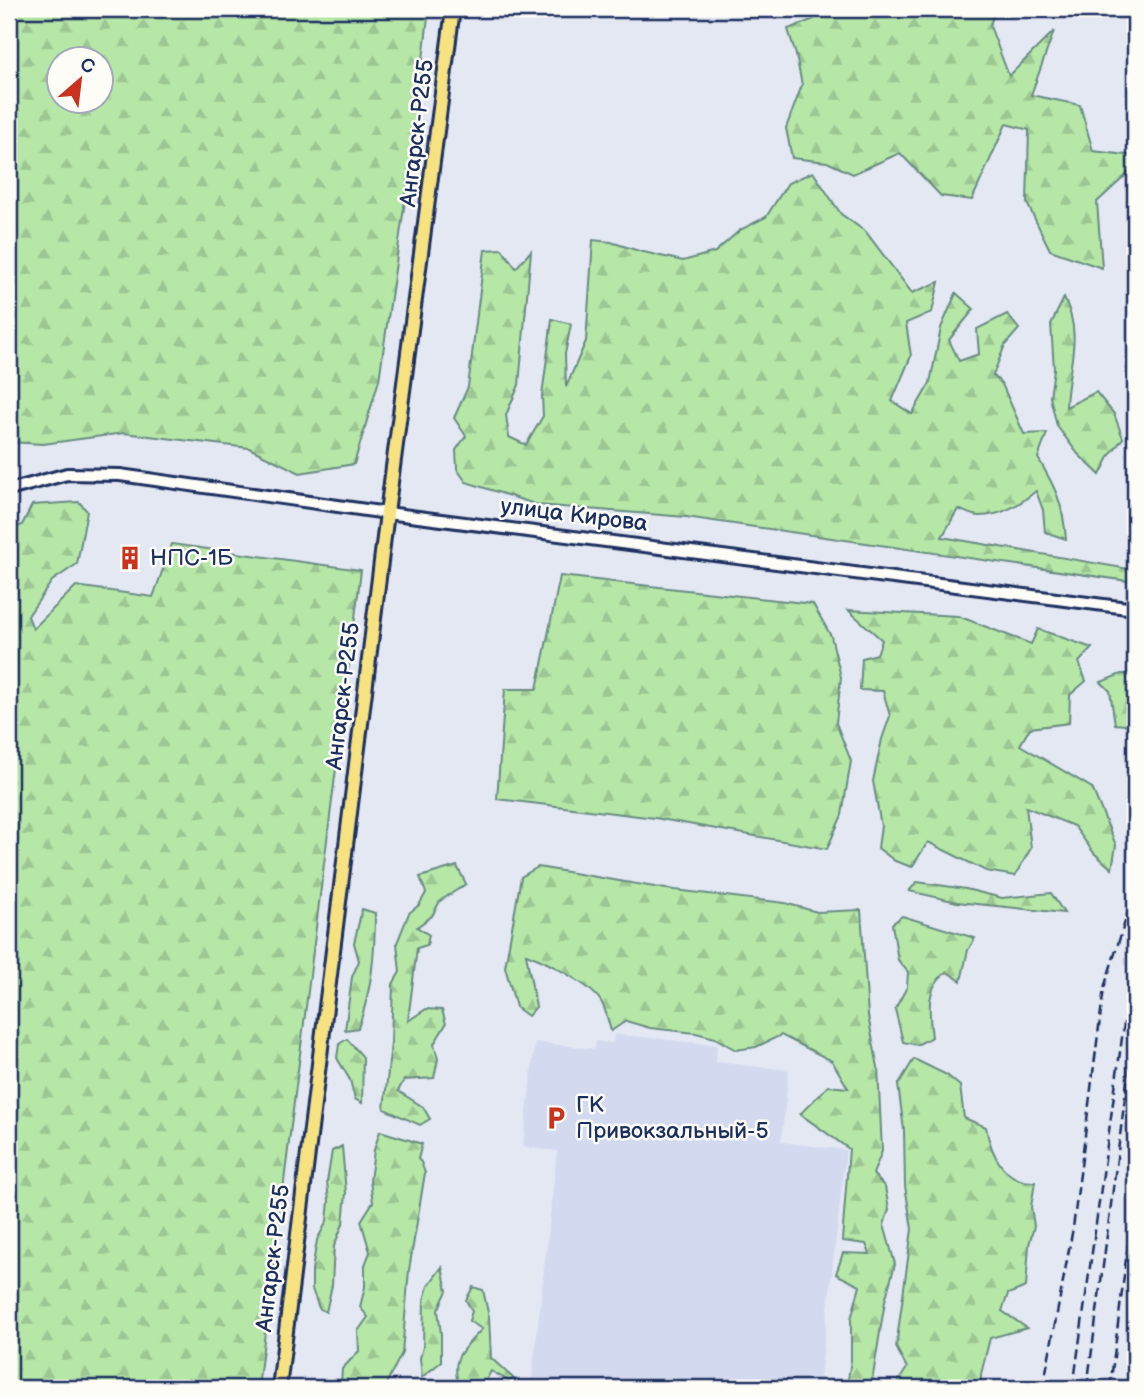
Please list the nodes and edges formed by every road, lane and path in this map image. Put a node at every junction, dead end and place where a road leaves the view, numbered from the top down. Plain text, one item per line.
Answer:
1 (453, 9) edge
2 (9, 490) edge
3 (387, 513) junction
4 (1135, 609) edge
5 (279, 1388) edge

1 - 3 main road, Ангарск-Р255
2 - 3 street, улица Кирова
3 - 4 street, улица Кирова
3 - 5 main road, Ангарск-Р255

